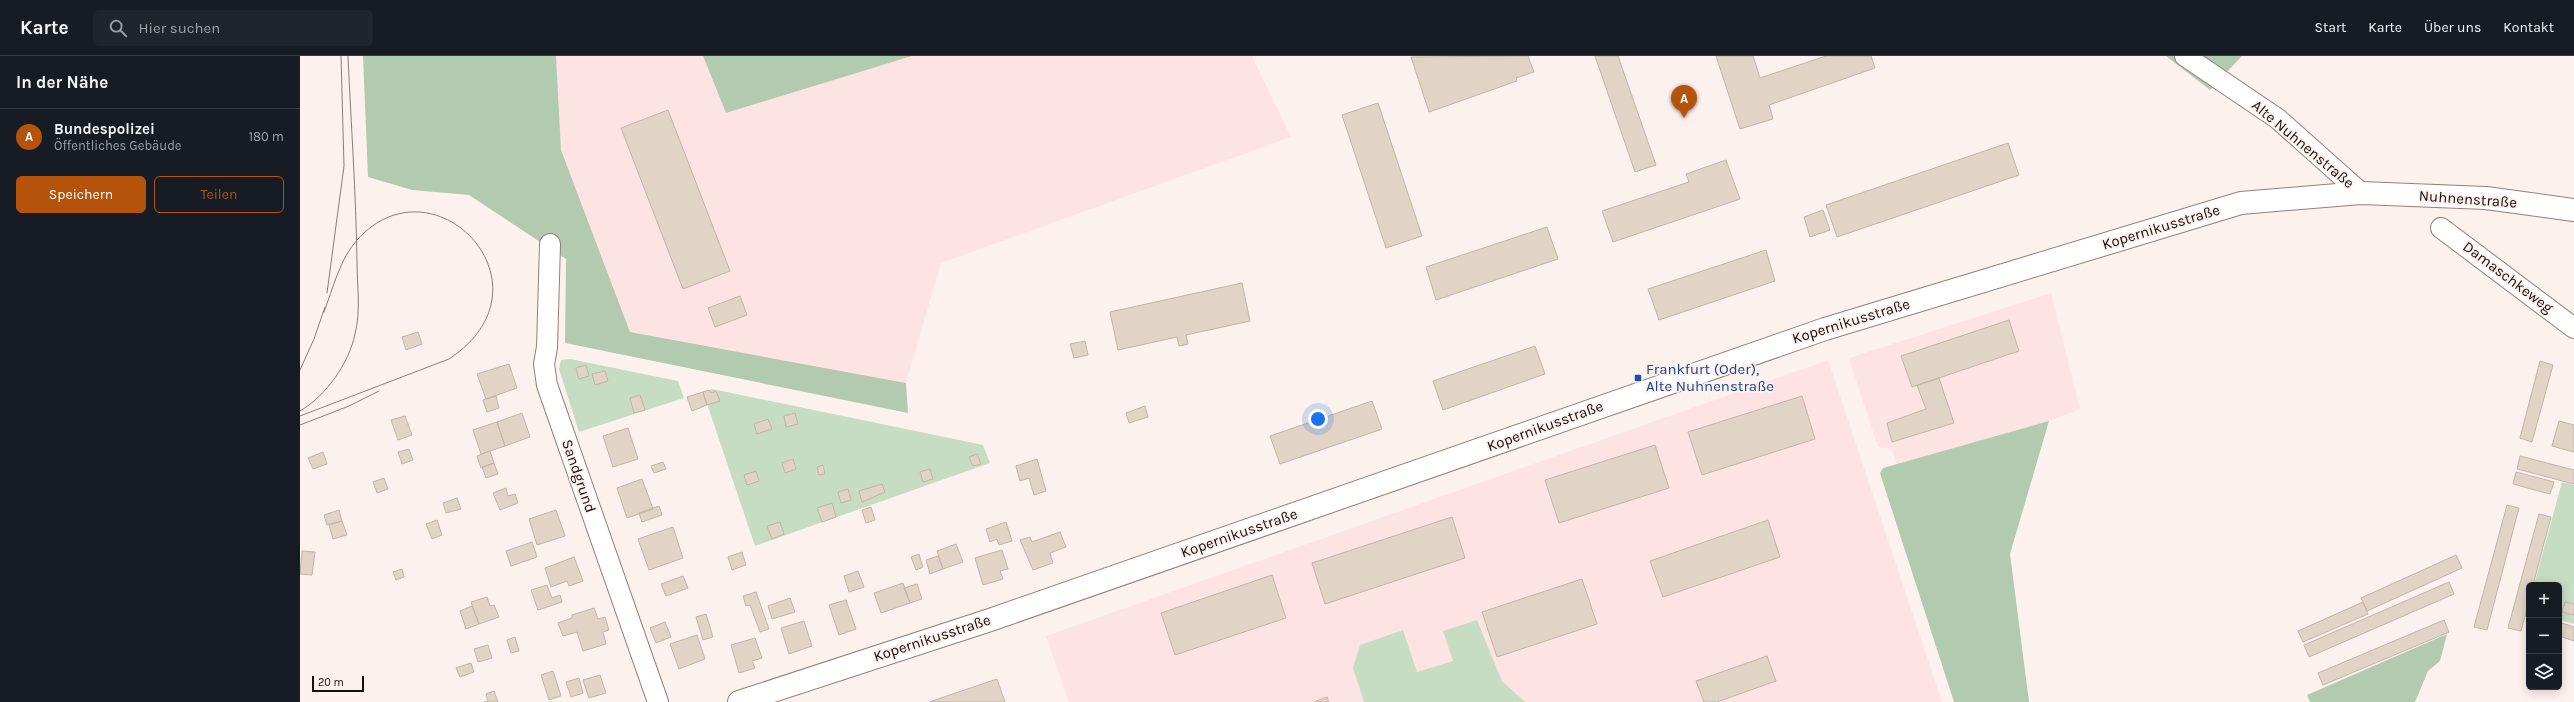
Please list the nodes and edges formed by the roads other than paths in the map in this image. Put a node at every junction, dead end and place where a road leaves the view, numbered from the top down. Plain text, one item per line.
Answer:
1 (2185, 56) edge
2 (2361, 193) junction
3 (2574, 210) edge
4 (2441, 228) dead end
5 (550, 244) dead end
6 (2574, 328) edge
7 (658, 702) edge
8 (739, 702) edge

1 - 2 street, Alte Nuhnenstraße
2 - 3 main road, Nuhnenstraße
2 - 8 main road, Kopernikusstraße
4 - 6 street, Damaschkeweg
5 - 7 street, Sandgrund

